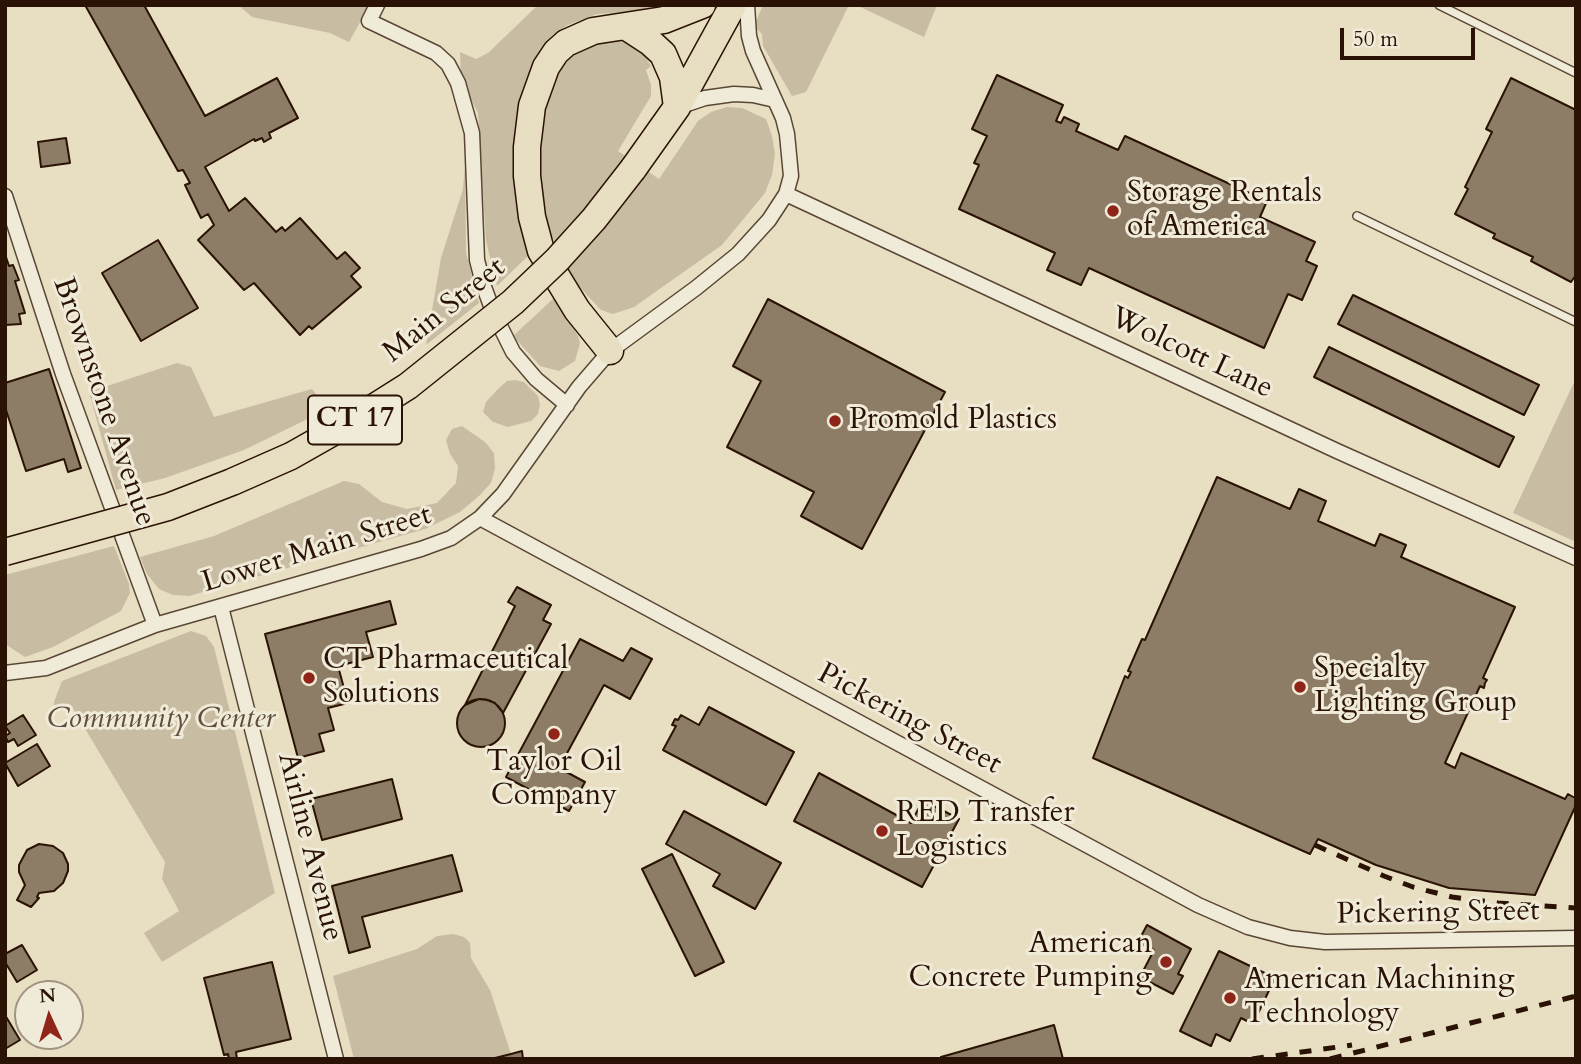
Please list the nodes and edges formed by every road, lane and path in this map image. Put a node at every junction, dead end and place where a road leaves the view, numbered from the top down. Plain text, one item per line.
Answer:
1 (377, 5) edge
2 (702, 5) edge
3 (733, 5) edge
4 (747, 5) edge
5 (1439, 5) edge
6 (627, 27) junction
7 (1576, 73) edge
8 (775, 100) junction
9 (677, 107) junction
10 (786, 194) junction
11 (5, 196) edge
12 (1357, 216) dead end
13 (1576, 322) edge
14 (610, 351) junction
15 (567, 405) junction
16 (480, 518) junction
17 (5, 552) edge
18 (1576, 558) edge
19 (221, 607) junction
20 (155, 625) junction
21 (5, 673) edge
22 (1576, 939) edge
23 (335, 1059) edge

1 - 15 street
2 - 6 highway
3 - 9 highway, Main Street / CT 17
4 - 8 street, Lower Main Street
5 - 7 lane
6 - 9 highway
6 - 14 highway
8 - 9 street
8 - 10 street, Lower Main Street
9 - 17 highway, Main Street / CT 17, bridge
10 - 14 street, Lower Main Street
10 - 18 street, Wolcott Lane
11 - 20 street, Brownstone Avenue
12 - 13 lane
14 - 15 street, Lower Main Street
15 - 16 street, Lower Main Street
16 - 19 street, Lower Main Street
16 - 22 street, Pickering Street
19 - 20 street, Lower Main Street
19 - 23 street, Airline Avenue
20 - 21 street, Lower Main Street

